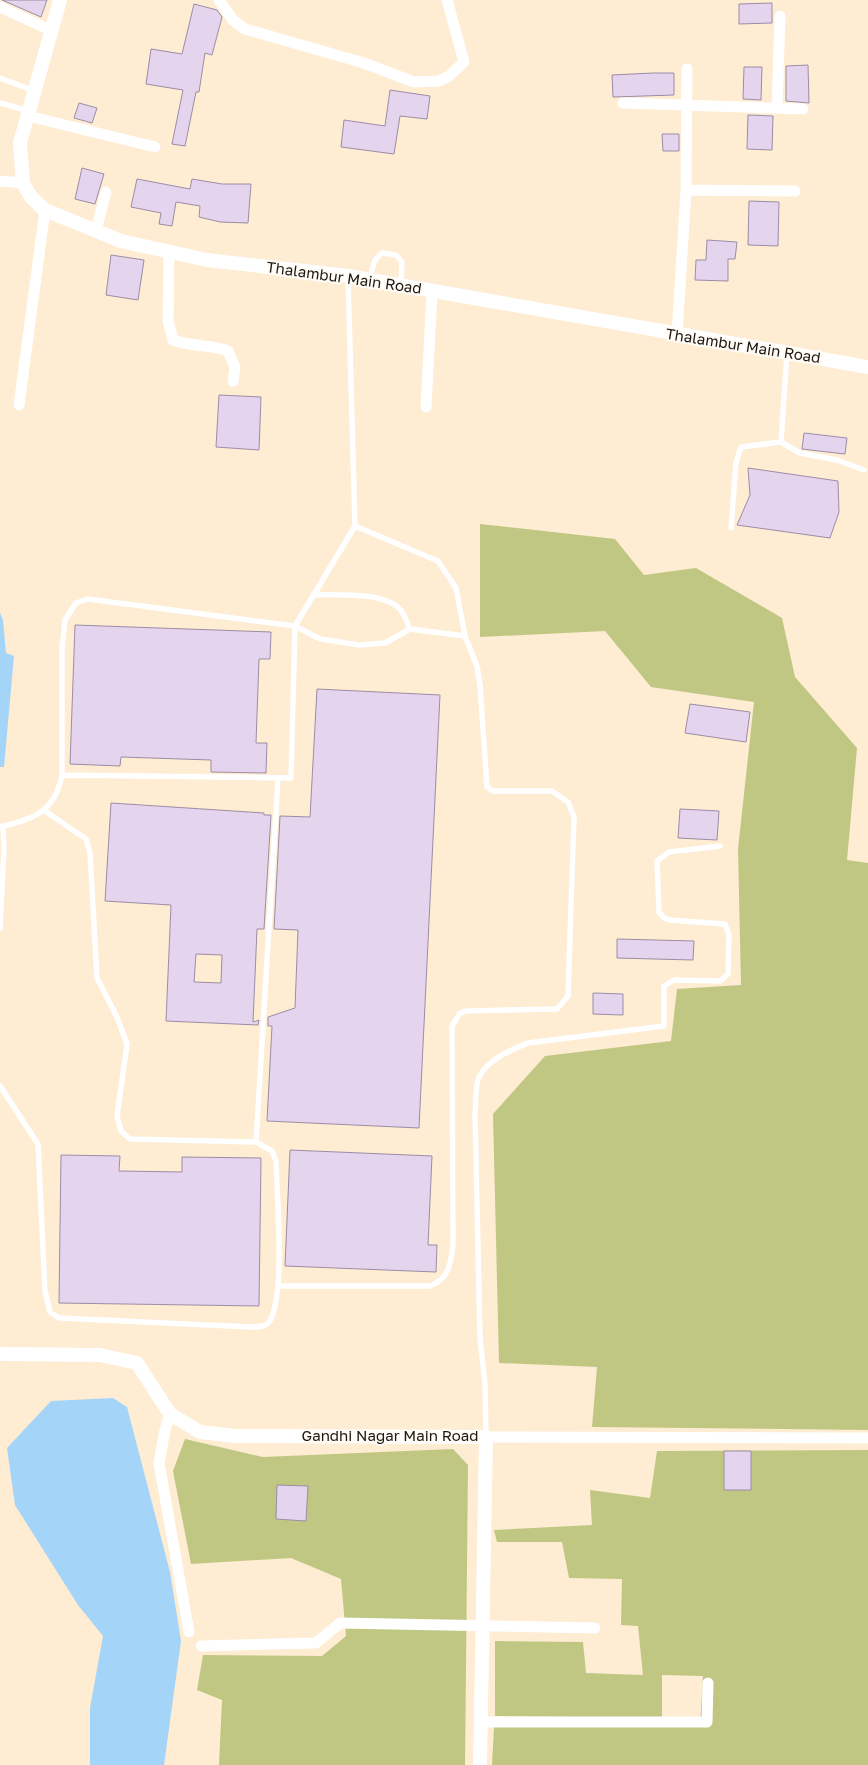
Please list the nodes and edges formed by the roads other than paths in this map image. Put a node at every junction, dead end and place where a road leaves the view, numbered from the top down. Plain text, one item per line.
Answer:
1 (60, 0) edge
2 (220, 0) edge
3 (447, 0) edge
4 (0, 7) edge
5 (780, 16) dead end
6 (52, 31) junction
7 (688, 69) dead end
8 (0, 78) edge
9 (35, 91) junction
10 (0, 103) edge
11 (623, 103) dead end
12 (688, 105) junction
13 (777, 108) junction
14 (803, 109) dead end
15 (29, 113) junction
16 (155, 147) dead end
17 (0, 181) edge
18 (24, 183) junction
19 (686, 190) junction
20 (795, 191) dead end
21 (106, 192) dead end
22 (45, 210) junction
23 (96, 230) junction
24 (169, 251) junction
25 (348, 276) junction
26 (369, 280) junction
27 (401, 286) junction
28 (432, 292) junction
29 (677, 335) junction
30 (787, 354) junction
31 (868, 367) edge
32 (233, 381) dead end
33 (19, 405) dead end
34 (426, 406) dead end
35 (781, 442) junction
36 (864, 470) dead end
37 (355, 526) junction
38 (731, 528) dead end
39 (313, 595) junction
40 (295, 626) junction
41 (410, 629) junction
42 (465, 636) junction
43 (62, 775) junction
44 (278, 778) junction
45 (46, 811) junction
46 (1, 827) edge
47 (720, 846) dead end
48 (0, 928) edge
49 (0, 1086) edge
50 (256, 1142) junction
51 (278, 1286) junction
52 (0, 1354) edge
53 (170, 1414) junction
54 (486, 1437) junction
55 (868, 1438) edge
56 (484, 1626) junction
57 (595, 1628) dead end
58 (189, 1632) dead end
59 (201, 1646) dead end
60 (708, 1683) dead end
61 (482, 1722) junction
62 (480, 1765) edge

1 - 6 street, Thalambur Main Road
2 - 3 street
4 - 6 street
5 - 13 street
6 - 9 street, Thalambur Main Road
7 - 12 street
8 - 9 lane
9 - 15 street, Thalambur Main Road
10 - 15 lane
11 - 12 street
12 - 13 street
12 - 19 street
13 - 14 street
15 - 16 street
15 - 18 street, Thalambur Main Road
17 - 18 street
18 - 22 street, Thalambur Main Road
19 - 20 street
19 - 29 street
21 - 23 street
22 - 23 street, Thalambur Main Road
22 - 33 street
23 - 24 street, Thalambur Main Road
24 - 25 street, Thalambur Main Road
24 - 32 street
25 - 26 street, Thalambur Main Road
25 - 37 lane
26 - 27 street, Thalambur Main Road
26 - 27 lane
27 - 28 street, Thalambur Main Road
28 - 29 street, Thalambur Main Road
28 - 34 street
29 - 30 street, Thalambur Main Road
30 - 31 street, Thalambur Main Road
30 - 35 lane
35 - 36 lane
35 - 38 lane
37 - 39 lane
37 - 42 lane
39 - 40 lane
39 - 41 lane
40 - 41 lane
40 - 43 lane
40 - 44 lane
41 - 42 lane
42 - 51 lane
43 - 44 lane
43 - 45 lane
44 - 50 lane
45 - 46 lane
45 - 50 lane
46 - 48 lane
47 - 54 lane
49 - 51 lane
50 - 51 lane
52 - 53 street, Gandhi Nagar Main Road
53 - 54 street, Gandhi Nagar Main Road
53 - 58 street
54 - 55 street
54 - 56 street, Gandhi Nagar Main Road
56 - 57 street
56 - 59 street
56 - 61 street, Gandhi Nagar Main Road
60 - 61 street
61 - 62 street, Gandhi Nagar Main Road

